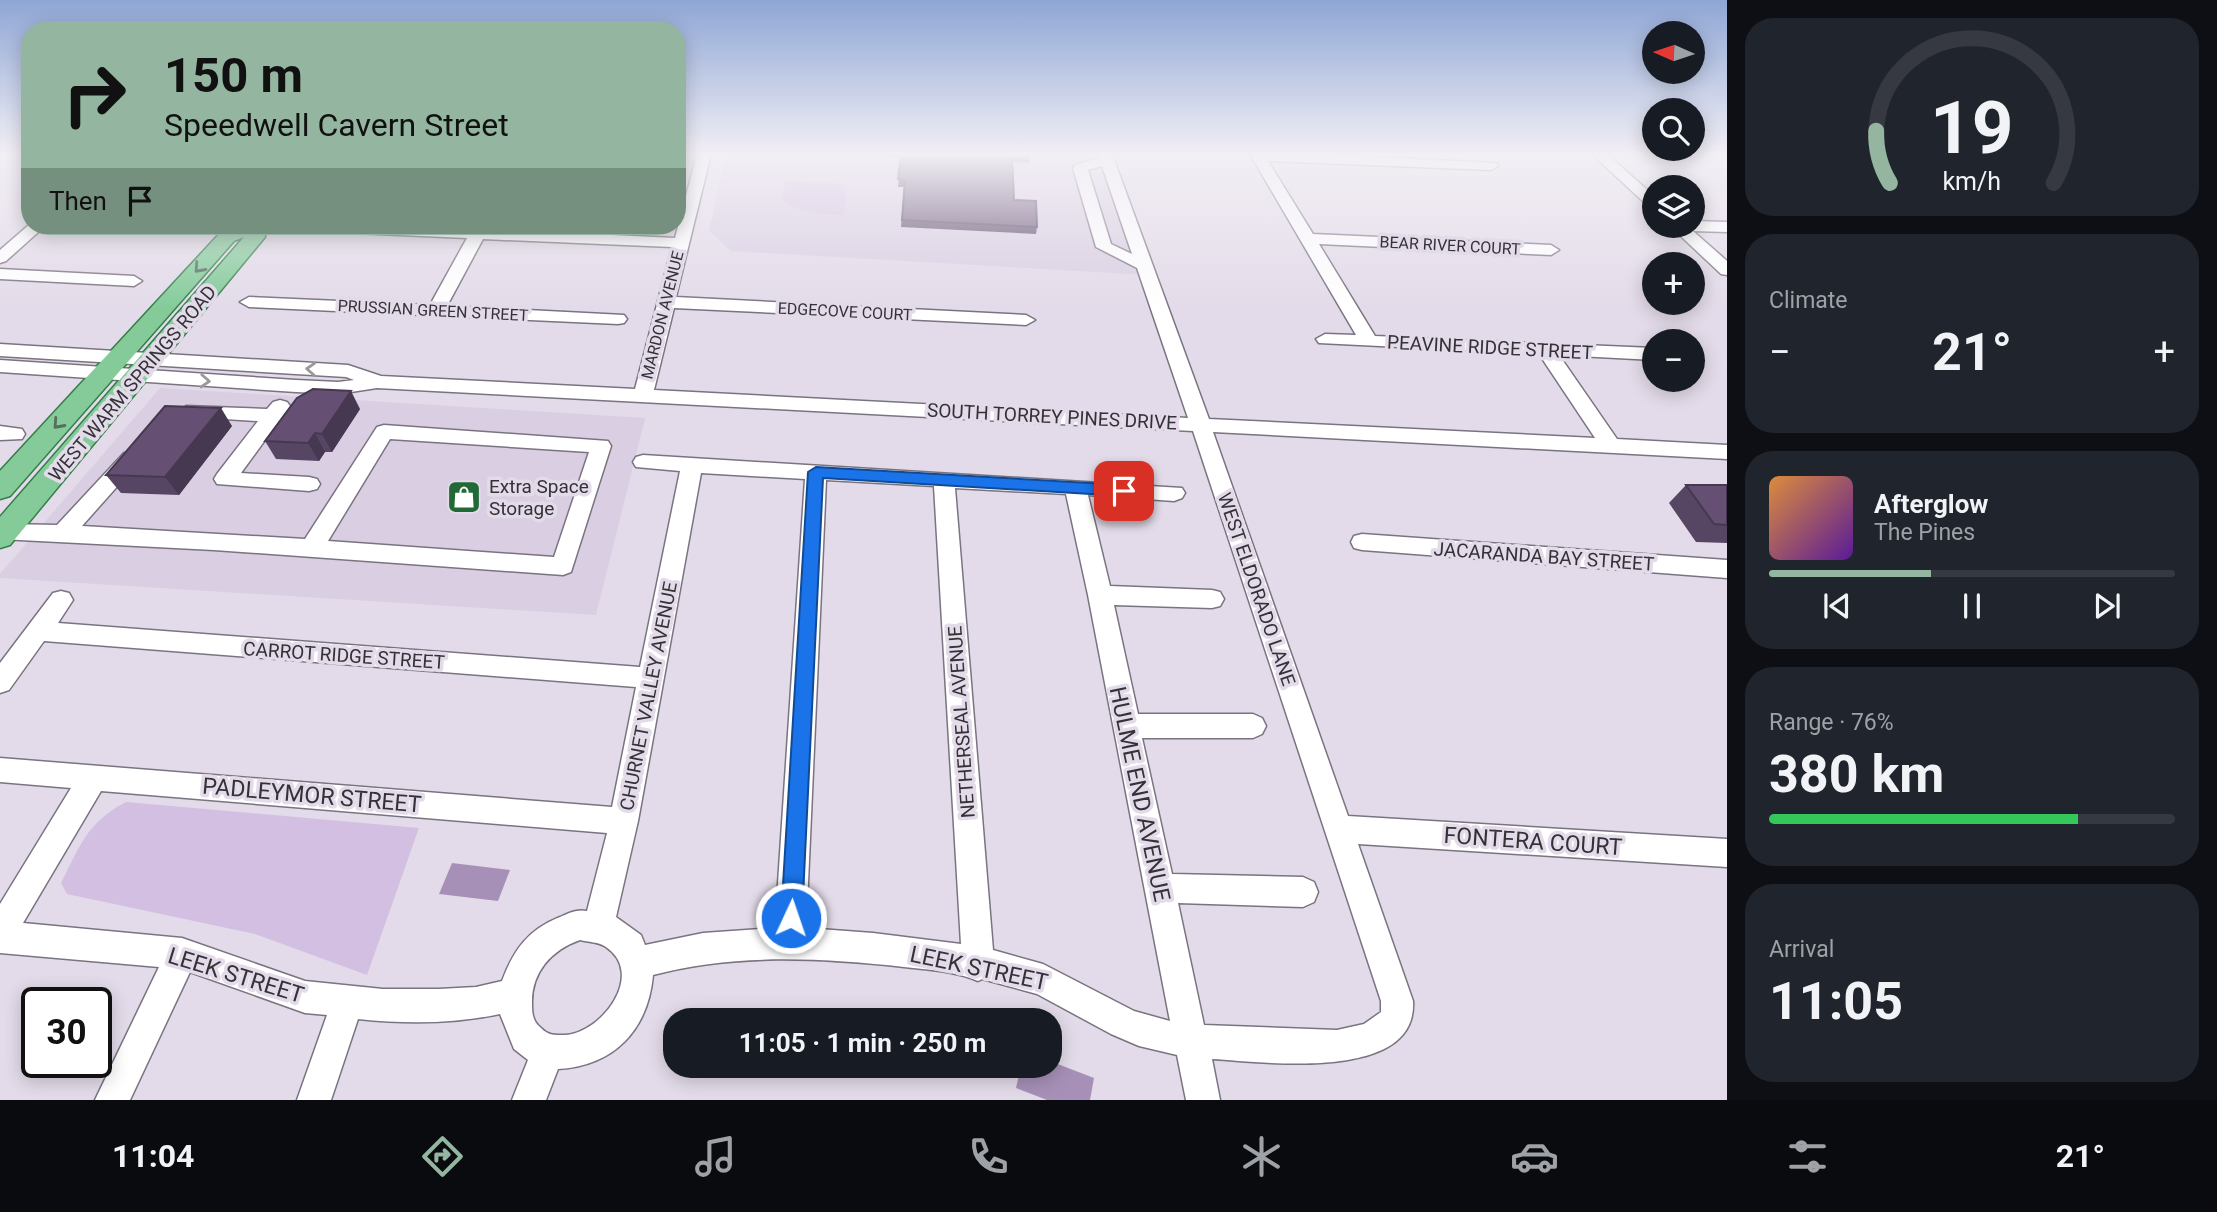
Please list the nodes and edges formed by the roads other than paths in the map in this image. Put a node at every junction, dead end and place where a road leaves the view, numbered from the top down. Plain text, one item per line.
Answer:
1 (1091, 205) edge
2 (1123, 205) edge
3 (1288, 205) edge
4 (1705, 226) edge
5 (1727, 227) edge
6 (27, 235) edge
7 (232, 235) edge
8 (255, 235) edge
9 (477, 235) edge
10 (557, 235) edge
11 (682, 235) edge
12 (1691, 238) edge
13 (1308, 239) junction
14 (680, 243) junction
15 (1550, 250) dead end
16 (0, 258) edge
17 (1144, 265) junction
18 (1727, 270) edge
19 (0, 274) edge
20 (134, 281) dead end
21 (249, 302) dead end
22 (664, 302) junction
23 (436, 310) junction
24 (618, 319) dead end
25 (1026, 320) dead end
26 (1325, 339) dead end
27 (1369, 341) junction
28 (1545, 349) junction
29 (0, 350) edge
30 (1642, 353) edge
31 (112, 365) junction
32 (0, 366) edge
33 (144, 369) junction
34 (377, 382) junction
35 (296, 386) junction
36 (643, 394) junction
37 (175, 409) edge
38 (273, 416) junction
39 (1200, 424) junction
40 (147, 440) edge
41 (1611, 446) junction
42 (1727, 452) edge
43 (643, 461) dead end
44 (692, 465) junction
45 (816, 472) junction
46 (944, 480) junction
47 (309, 484) dead end
48 (1074, 488) junction
49 (0, 489) edge
50 (1174, 493) dead end
51 (63, 533) junction
52 (2, 535) edge
53 (1362, 542) dead end
54 (312, 549) junction
55 (1727, 569) edge
56 (1100, 595) junction
57 (1213, 599) dead end
58 (61, 600) dead end
59 (38, 631) junction
60 (651, 678) junction
61 (0, 682) edge
62 (1125, 726) junction
63 (1253, 726) dead end
64 (0, 770) edge
65 (93, 778) junction
66 (624, 821) junction
67 (1339, 829) junction
68 (1727, 853) edge
69 (1160, 888) junction
70 (1303, 892) dead end
71 (598, 925) junction
72 (0, 935) edge
73 (790, 946) junction
74 (182, 954) junction
75 (637, 963) junction
76 (978, 965) junction
77 (514, 995) junction
78 (348, 1002) junction
79 (1390, 1025) joint
80 (1191, 1038) junction
81 (548, 1052) junction
82 (112, 1100) edge
83 (314, 1100) edge
84 (529, 1100) edge
85 (1203, 1100) edge

1 - 17 street
2 - 17 street, WEST ELDORADO LANE
3 - 13 street
4 - 5 street
6 - 16 street
7 -> 31 main road, WEST WARM SPRINGS ROAD
8 - 33 main road, WEST WARM SPRINGS ROAD
9 - 23 street
10 - 14 street
11 - 14 street, MARDON AVENUE
12 - 18 street
13 - 15 street, BEAR RIVER COURT
13 - 27 street
14 - 22 street, MARDON AVENUE
17 - 39 street, WEST ELDORADO LANE
19 - 20 street
21 - 23 street, PRUSSIAN GREEN STREET
22 - 25 street, EDGECOVE COURT
22 - 36 street, MARDON AVENUE
23 - 24 street, PRUSSIAN GREEN STREET
26 - 27 street, PEAVINE RIDGE STREET
27 - 28 street, PEAVINE RIDGE STREET
28 - 30 street, PEAVINE RIDGE STREET
28 - 41 street
29 - 31 street, SOUTH TORREY PINES DRIVE
31 - 32 street, SOUTH TORREY PINES DRIVE
31 - 33 street, SOUTH TORREY PINES DRIVE
31 -> 49 main road, WEST WARM SPRINGS ROAD
34 -> 33 street, SOUTH TORREY PINES DRIVE
33 -> 35 street, SOUTH TORREY PINES DRIVE
33 - 52 main road, WEST WARM SPRINGS ROAD
34 - 35 street, SOUTH TORREY PINES DRIVE
34 - 36 street, SOUTH TORREY PINES DRIVE
35 - 38 street
36 - 39 street, SOUTH TORREY PINES DRIVE
37 - 38 street
38 - 47 street
39 - 41 street, SOUTH TORREY PINES DRIVE
39 - 67 street, WEST ELDORADO LANE
40 - 51 street
41 - 42 street, SOUTH TORREY PINES DRIVE
43 - 44 street
44 - 45 street
44 - 60 street, CHURNET VALLEY AVENUE
45 - 46 street
45 - 73 street
46 - 48 street
46 - 76 street, NETHERSEAL AVENUE
48 - 50 street
48 - 56 street, HULME END AVENUE
51 - 52 street
51 - 54 street
53 - 55 street, JACARANDA BAY STREET
54 - 54 street
56 - 57 street
56 - 62 street, HULME END AVENUE
58 - 59 street
59 - 60 street, CARROT RIDGE STREET
59 - 61 street
60 - 66 street, CHURNET VALLEY AVENUE
62 - 63 street
62 - 69 street, HULME END AVENUE
64 - 65 street, PADLEYMOR STREET
65 - 66 street, PADLEYMOR STREET
65 - 72 street
66 - 71 street, CHURNET VALLEY AVENUE
67 - 68 street, FONTERA COURT
67 - 79 street, WEST ELDORADO LANE
69 - 70 street
69 - 80 street, HULME END AVENUE
71 - 75 street
71 - 77 street
72 - 74 street, LEEK STREET
73 - 75 street, LEEK STREET
73 - 76 street, LEEK STREET
74 - 78 street, LEEK STREET
74 - 82 street
75 - 81 street
76 - 80 street, LEEK STREET
77 - 78 street, LEEK STREET
77 - 81 street
78 - 83 street
79 - 80 street, LEEK STREET
80 - 85 street, HULME END AVENUE
81 - 84 street

